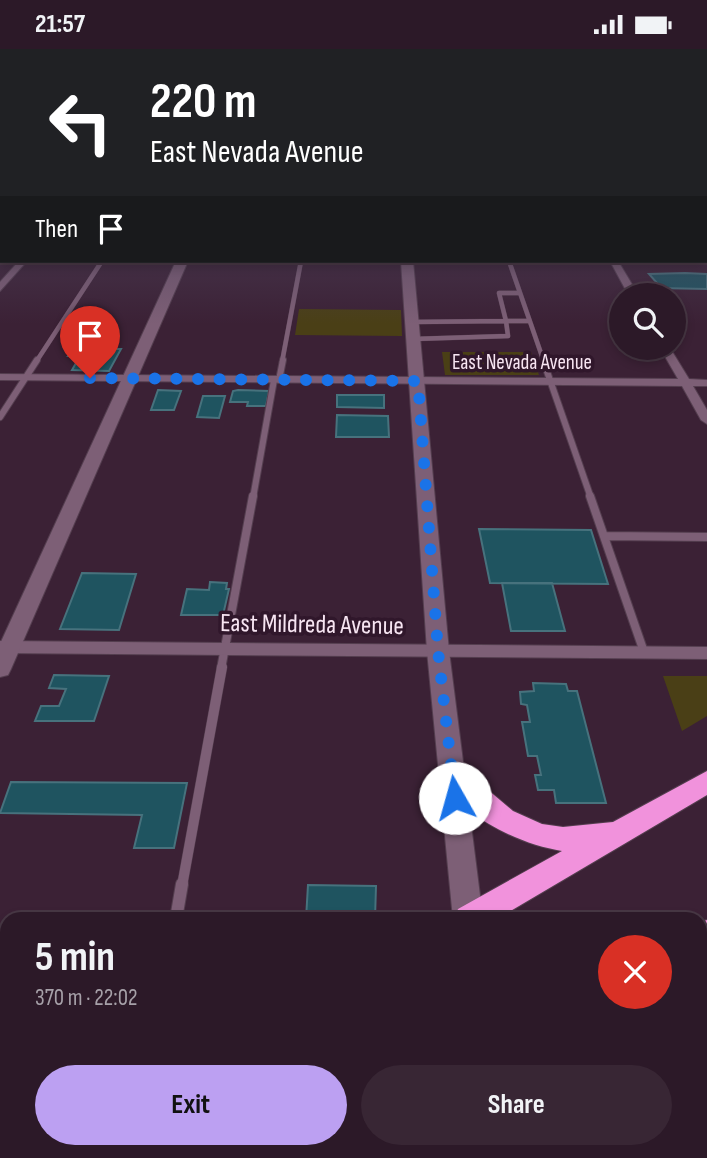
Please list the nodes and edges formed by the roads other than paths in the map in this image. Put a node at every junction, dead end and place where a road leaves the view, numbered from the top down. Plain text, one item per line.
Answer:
1 (21, 263) edge
2 (101, 263) edge
3 (181, 263) edge
4 (301, 263) edge
5 (407, 263) edge
6 (510, 263) edge
7 (615, 263) edge
8 (627, 283) edge
9 (0, 288) edge
10 (519, 292) junction
11 (506, 321) junction
12 (529, 321) junction
13 (412, 330) junction
14 (672, 360) edge
15 (0, 377) edge
16 (27, 378) junction
17 (130, 379) junction
18 (277, 380) junction
19 (418, 381) junction
20 (551, 381) junction
21 (685, 383) junction
22 (707, 383) edge
23 (0, 417) edge
24 (707, 420) edge
25 (604, 535) junction
26 (707, 537) edge
27 (5, 647) edge
28 (226, 649) junction
29 (438, 651) junction
30 (645, 652) junction
31 (707, 653) edge
32 (0, 669) edge
33 (452, 774) junction
34 (707, 782) edge
35 (629, 827) junction
36 (177, 912) edge
37 (468, 912) edge
38 (481, 912) edge

1 - 9 street
2 - 16 lane
3 - 17 main road
4 - 18 lane
5 - 13 main road
6 - 10 lane
7 - 8 street
10 - 11 lane
10 - 12 lane
11 - 12 lane
11 - 13 lane
11 - 13 lane
12 - 20 lane
13 - 19 main road
14 - 21 street
15 - 16 street, East Nevada Avenue
16 - 17 street, East Nevada Avenue
16 - 23 lane
17 - 18 street, East Nevada Avenue
17 - 27 main road
18 - 19 street, East Nevada Avenue
18 - 28 lane
19 - 20 street, East Nevada Avenue
19 - 29 main road
20 - 21 street, East Nevada Avenue
20 - 25 lane
21 - 22 street, East Nevada Avenue
21 - 24 street
25 - 26 lane
25 - 30 lane
27 - 28 street, East Mildreda Avenue
27 - 32 main road
28 - 29 street, East Mildreda Avenue
28 - 36 lane
29 - 30 street, East Mildreda Avenue
29 - 33 main road
30 - 31 street, East Mildreda Avenue
33 - 35 highway
33 - 37 main road
34 - 35 highway
35 - 38 highway

